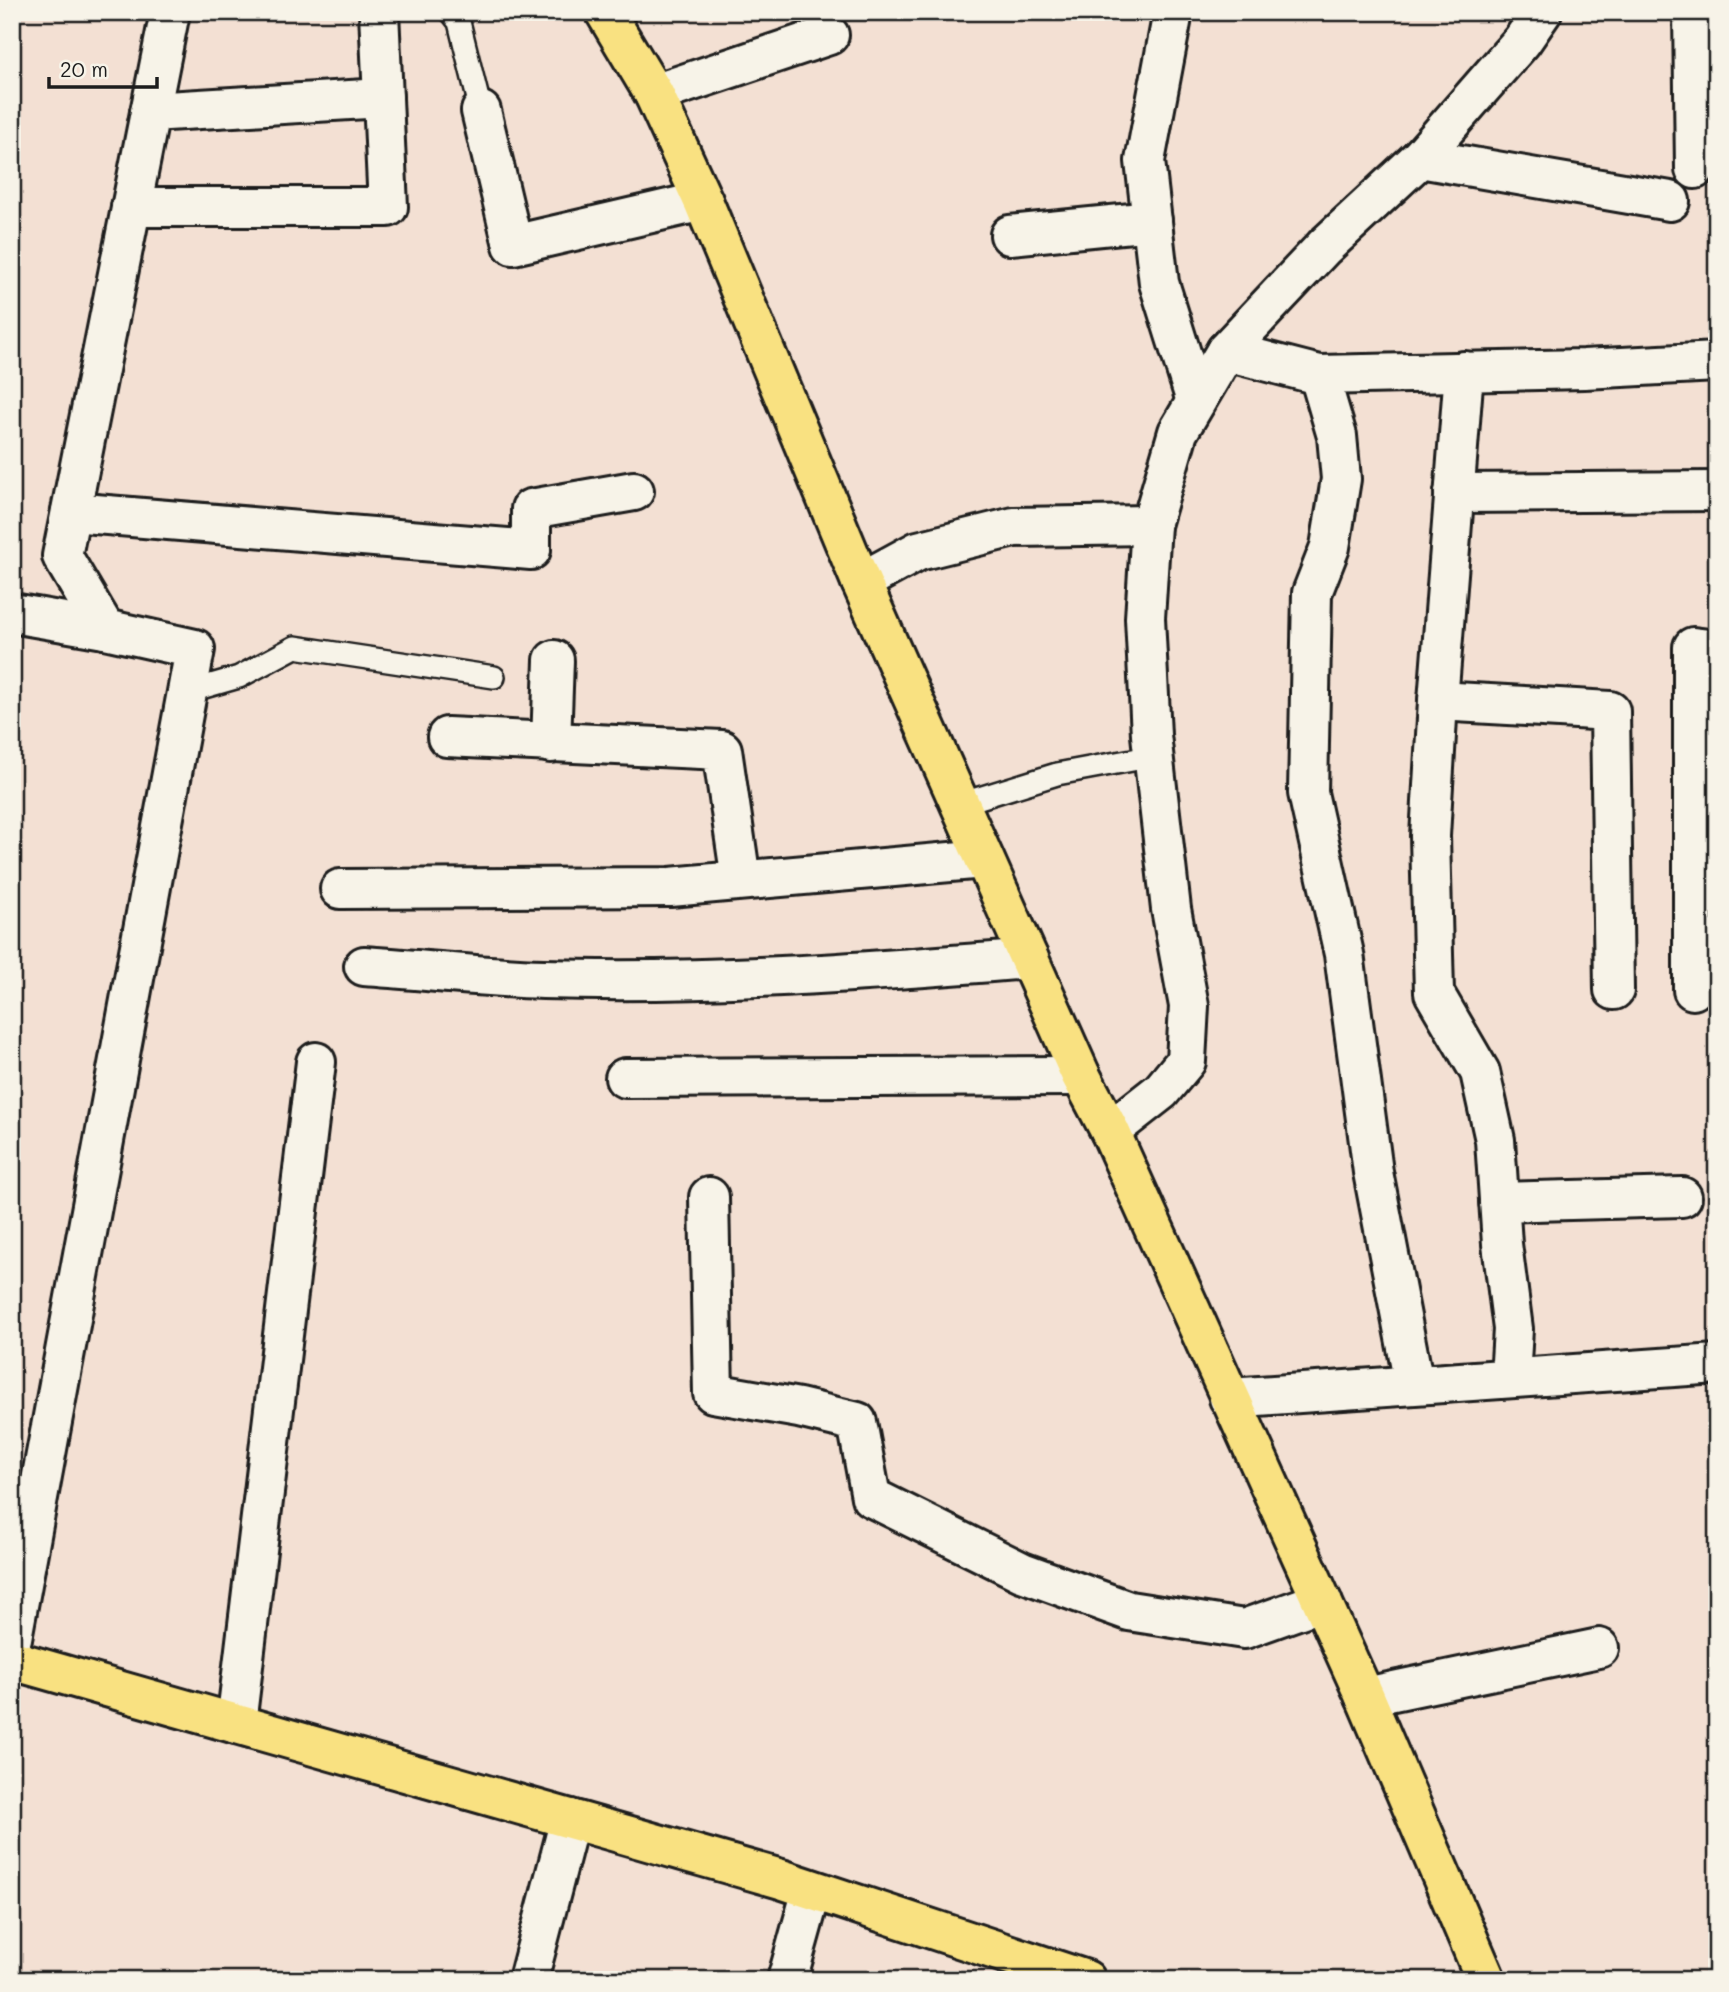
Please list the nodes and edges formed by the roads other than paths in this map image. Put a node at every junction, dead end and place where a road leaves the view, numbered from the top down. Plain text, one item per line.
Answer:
1 (379, 12) edge
2 (451, 12) edge
3 (606, 12) edge
4 (1173, 12) edge
5 (1542, 12) edge
6 (1693, 12) edge
7 (172, 13) edge
8 (829, 35) dead end
9 (654, 94) junction
10 (383, 98) junction
11 (481, 111) joint
12 (150, 112) junction
13 (1706, 126) edge
14 (1420, 158) junction
15 (1695, 169) dead end
16 (703, 201) junction
17 (1670, 201) dead end
18 (131, 207) junction
19 (1152, 221) junction
20 (1010, 235) dead end
21 (1226, 351) junction
22 (1717, 362) edge
23 (1464, 371) junction
24 (1319, 375) junction
25 (1196, 401) junction
26 (634, 491) dead end
27 (1717, 491) edge
28 (1454, 493) junction
29 (71, 512) junction
30 (1151, 525) junction
31 (861, 582) junction
32 (12, 612) edge
33 (106, 629) junction
34 (1717, 650) edge
35 (554, 660) dead end
36 (494, 677) dead end
37 (187, 692) junction
38 (1438, 701) junction
39 (447, 737) dead end
40 (551, 743) junction
41 (1154, 757) junction
42 (960, 804) junction
43 (984, 859) junction
44 (741, 880) junction
45 (340, 890) dead end
46 (1029, 959) junction
47 (364, 966) dead end
48 (1614, 990) dead end
49 (1693, 990) dead end
50 (316, 1062) dead end
51 (1081, 1076) junction
52 (625, 1078) dead end
53 (1110, 1131) junction
54 (709, 1197) dead end
55 (1682, 1197) dead end
56 (1499, 1202) junction
57 (1717, 1364) edge
58 (1510, 1378) junction
59 (1414, 1384) junction
60 (1229, 1398) junction
61 (1322, 1601) junction
62 (12, 1637) edge
63 (1599, 1648) dead end
64 (12, 1660) edge
65 (1365, 1697) junction
66 (236, 1724) junction
67 (570, 1819) junction
68 (813, 1890) junction
69 (528, 1980) edge
70 (787, 1980) edge
71 (1086, 1980) edge
72 (1486, 1980) edge

1 - 10 street
2 - 11 lane
3 - 9 main road
4 - 19 street
5 - 14 street
6 - 13 street
7 - 12 street
8 - 9 street
9 - 16 main road
10 - 12 street
10 - 18 street
11 - 16 street
12 - 18 street
13 - 15 street
14 - 17 street
14 - 21 street
16 - 31 main road
18 - 29 street
19 - 20 street
19 - 25 street
21 - 24 street
21 - 25 street
22 - 23 street
23 - 24 street
23 - 28 street
24 - 59 street
25 - 30 street
26 - 29 street
27 - 28 street
28 - 38 street
29 - 33 street
30 - 31 street
30 - 41 street
31 - 42 main road
32 - 33 street
33 - 37 street
34 - 49 street
35 - 40 street
36 - 37 lane
37 - 62 street
38 - 48 street
38 - 56 street
39 - 40 street
40 - 44 street
41 - 42 lane
41 - 53 street
42 - 43 main road
43 - 44 street
43 - 46 main road
44 - 45 street
46 - 47 street
46 - 51 main road
50 - 66 street
51 - 52 street
51 - 53 main road
53 - 60 main road
54 - 61 street
55 - 56 street
56 - 58 street
57 - 58 street
58 - 59 street
59 - 60 street
60 - 61 main road
61 - 65 main road
63 - 65 street
64 - 66 main road
65 - 72 main road
66 - 67 main road
67 - 68 main road
67 - 69 street
68 - 70 street
68 - 71 main road

